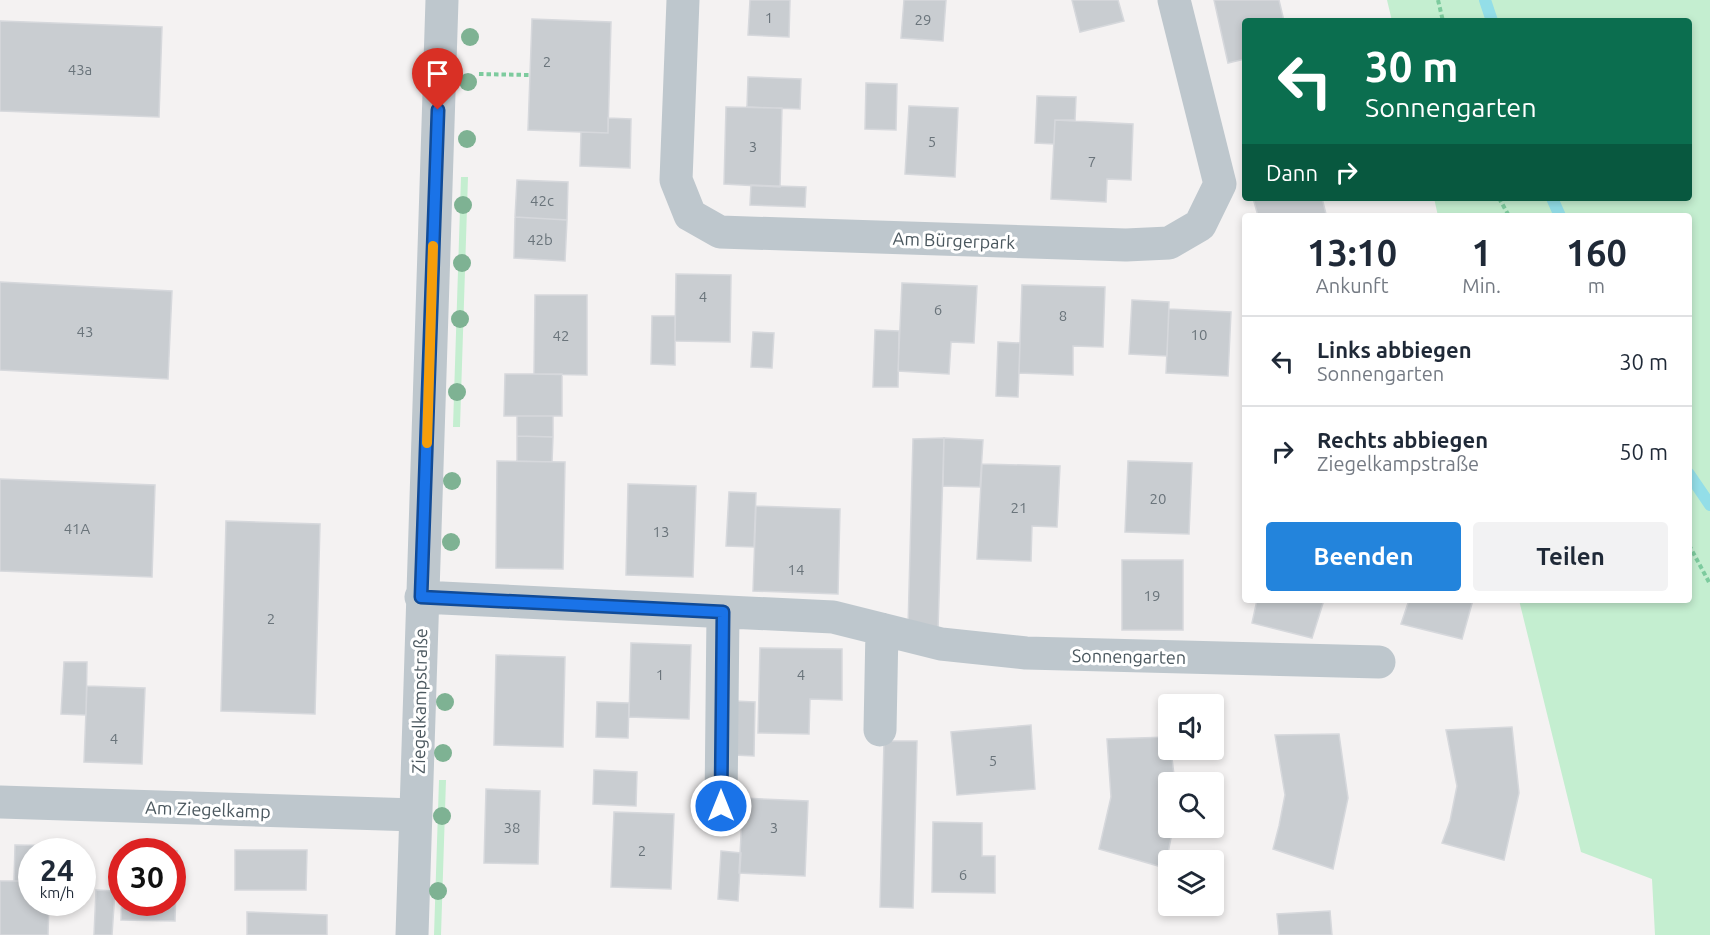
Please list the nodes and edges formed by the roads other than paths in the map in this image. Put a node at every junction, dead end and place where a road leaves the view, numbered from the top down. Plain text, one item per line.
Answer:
1 (442, 0) edge
2 (683, 0) edge
3 (1174, 0) edge
4 (421, 597) junction
5 (723, 612) junction
6 (882, 629) junction
7 (1379, 662) dead end
8 (880, 730) dead end
9 (0, 802) edge
10 (721, 806) dead end
11 (416, 815) junction
12 (412, 935) edge

1 - 4 street, Ziegelkampstraße
2 - 3 street, Am Bürgerpark
4 - 5 street, Sonnengarten
4 - 11 street, Ziegelkampstraße
5 - 6 street, Sonnengarten
5 - 10 street
6 - 7 street, Sonnengarten
6 - 8 street
9 - 11 street, Am Ziegelkamp
11 - 12 street, Ziegelkampstraße

